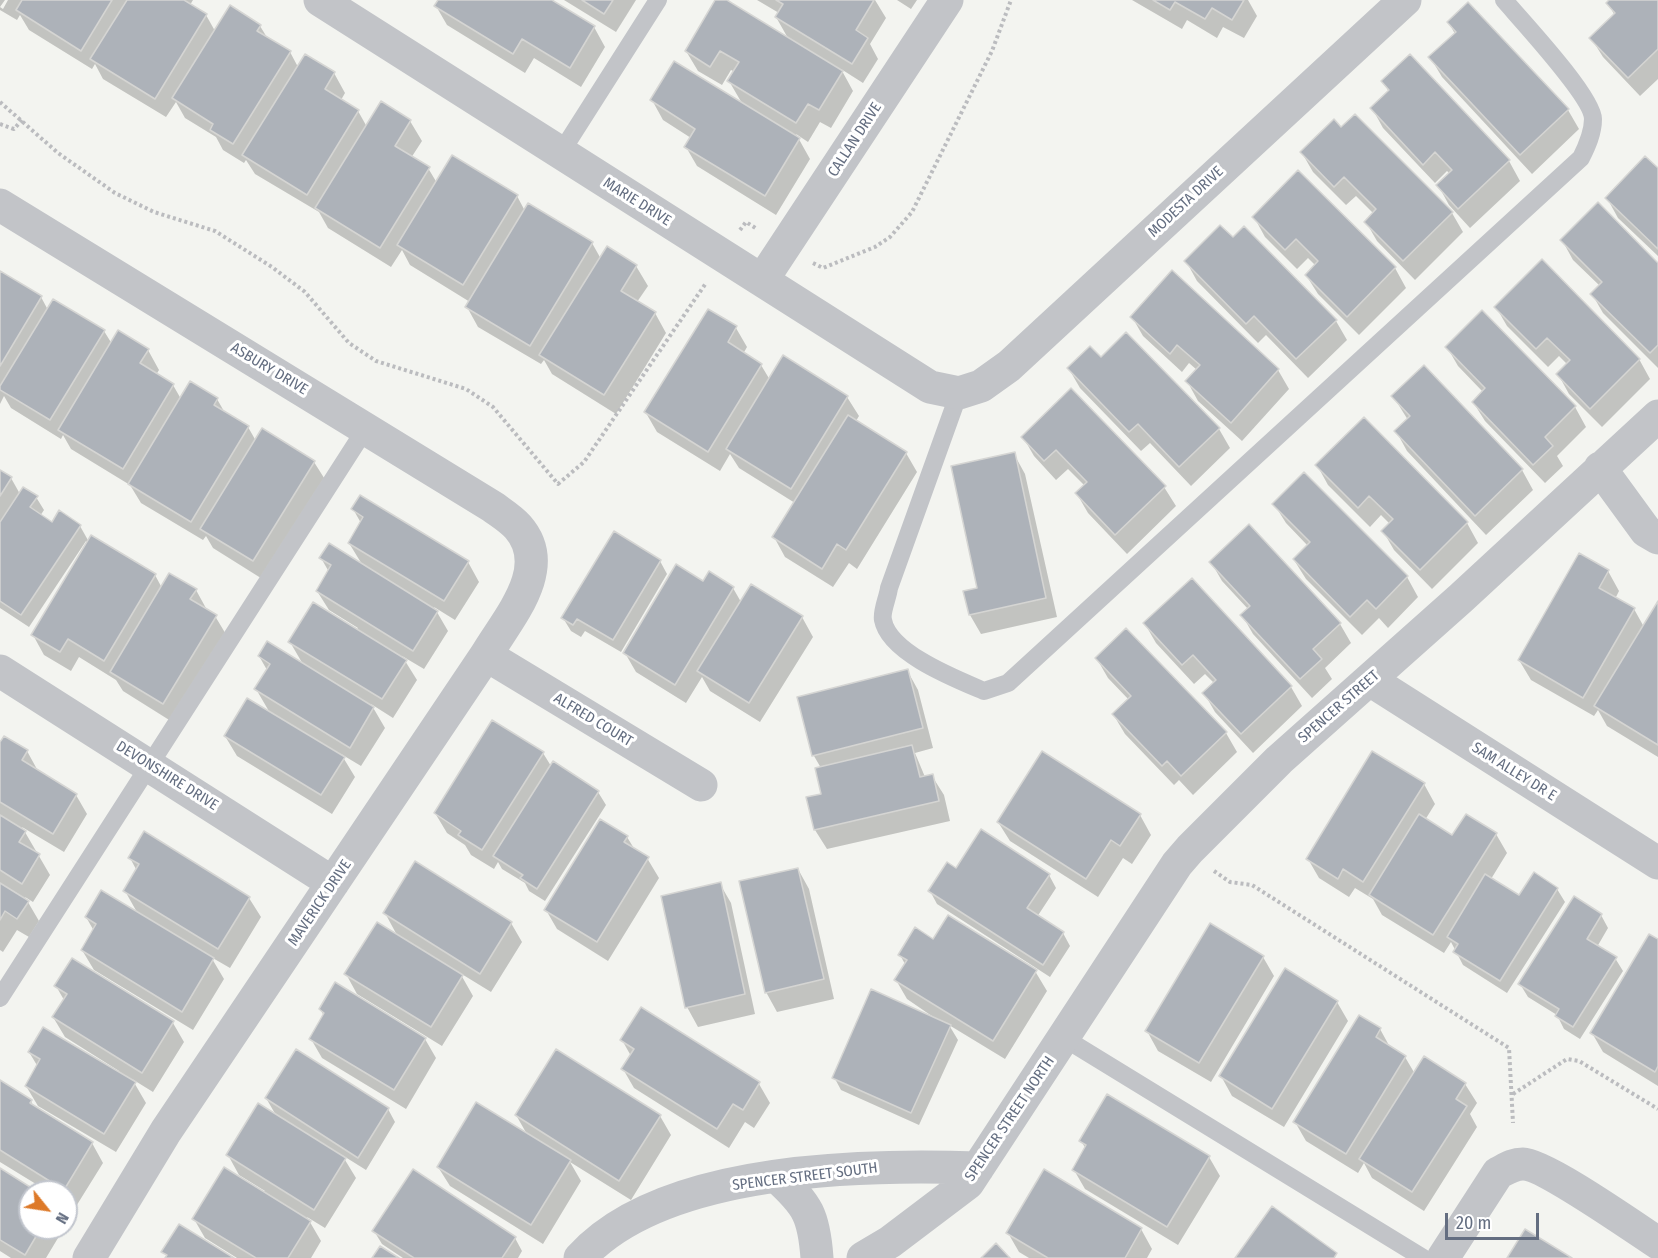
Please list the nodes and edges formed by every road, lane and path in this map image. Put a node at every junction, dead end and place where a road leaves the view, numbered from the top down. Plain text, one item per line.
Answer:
1 (320, 0) edge
2 (658, 0) edge
3 (947, 0) edge
4 (1011, 0) edge
5 (1405, 0) edge
6 (1504, 0) edge
7 (0, 102) edge
8 (22, 120) junction
9 (0, 124) edge
10 (560, 154) junction
11 (0, 205) edge
12 (758, 229) dead end
13 (739, 232) dead end
14 (811, 262) dead end
15 (763, 279) junction
16 (706, 282) dead end
17 (959, 393) junction
18 (1658, 416) edge
19 (366, 428) junction
20 (1600, 468) junction
21 (1658, 538) edge
22 (529, 543) joint
23 (486, 655) junction
24 (0, 671) edge
25 (1370, 680) junction
26 (150, 765) junction
27 (700, 785) dead end
28 (1658, 863) edge
29 (1207, 864) dead end
30 (333, 883) junction
31 (0, 998) edge
32 (1064, 1038) junction
33 (1513, 1094) junction
34 (1658, 1109) edge
35 (1513, 1123) dead end
36 (978, 1168) junction
37 (777, 1177) junction
38 (1658, 1243) edge
39 (89, 1258) edge
40 (580, 1258) edge
41 (817, 1258) edge
42 (863, 1258) edge
43 (1423, 1258) edge
44 (1443, 1258) edge

1 - 10 street, MARIE DRIVE
2 - 10 lane
3 - 15 street, CALLAN DRIVE
4 - 14 path
5 - 17 street, MODESTA DRIVE
6 - 17 lane
7 - 8 path
8 - 9 path
8 - 16 path
10 - 15 street, MARIE DRIVE
11 - 19 street, ASBURY DRIVE
12 - 13 path
15 - 17 street, MARIE DRIVE
18 - 20 street, SPENCER STREET
19 - 22 street, ASBURY DRIVE
19 - 26 lane
20 - 21 street
20 - 25 street, SPENCER STREET
22 - 23 street, MAVERICK DRIVE
23 - 27 street, ALFRED COURT
23 - 30 street, MAVERICK DRIVE
24 - 26 street, DEVONSHIRE DRIVE
25 - 28 street, SAM ALLEY DR E
25 - 32 street, SPENCER STREET
26 - 30 street, DEVONSHIRE DRIVE
26 - 31 lane
29 - 33 path
30 - 39 street, MAVERICK DRIVE
32 - 36 street, SPENCER STREET NORTH
32 - 43 lane
33 - 34 path
33 - 35 path
36 - 37 street, SPENCER STREET SOUTH
36 - 42 street, SPENCER STREET NORTH
37 - 40 street, SPENCER STREET SOUTH
37 - 41 street
38 - 44 street

